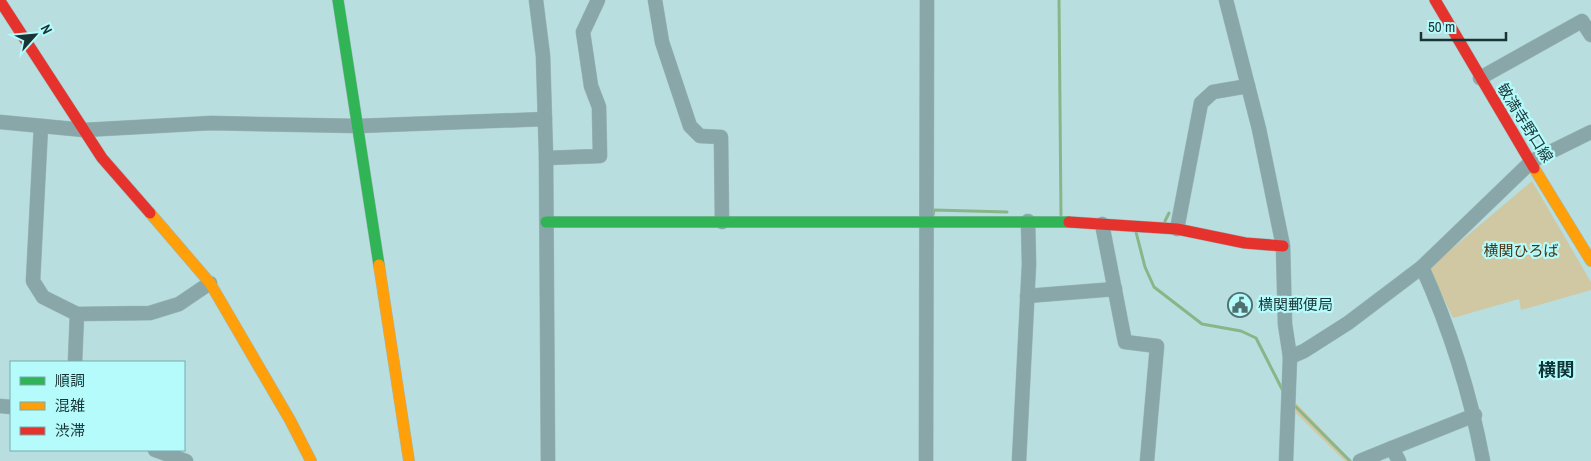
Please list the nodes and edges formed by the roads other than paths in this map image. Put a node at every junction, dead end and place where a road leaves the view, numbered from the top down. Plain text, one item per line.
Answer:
1 (0, 0) edge
2 (338, 0) edge
3 (536, 0) edge
4 (598, 0) edge
5 (655, 0) edge
6 (927, 0) edge
7 (1226, 0) edge
8 (1435, 0) edge
9 (1591, 35) edge
10 (1480, 78) junction
11 (1248, 86) junction
12 (545, 119) junction
13 (0, 122) edge
14 (41, 126) junction
15 (358, 126) junction
16 (84, 130) junction
17 (1591, 132) edge
18 (546, 158) junction
19 (1532, 161) junction
20 (926, 221) junction
21 (1028, 221) junction
22 (546, 222) junction
23 (722, 222) junction
24 (1102, 224) junction
25 (1177, 229) junction
26 (1283, 246) junction
27 (1591, 261) edge
28 (1422, 268) junction
29 (210, 283) junction
30 (1115, 289) junction
31 (1027, 296) junction
32 (77, 314) junction
33 (1290, 357) junction
34 (75, 361) edge
35 (1474, 415) junction
36 (1392, 448) junction
37 (157, 451) edge
38 (186, 461) edge
39 (311, 461) edge
40 (410, 461) edge
41 (548, 461) edge
42 (926, 461) edge
43 (1019, 461) edge
44 (1147, 461) edge
45 (1286, 461) edge
46 (1360, 461) edge
47 (1399, 461) edge
48 (1483, 461) edge

1 - 16 street
2 - 15 street
3 - 12 street
4 - 18 street
5 - 23 street
6 - 20 street
7 - 11 street
8 - 10 street, 敏満寺野口線
9 - 10 street
10 - 19 street, 敏満寺野口線
11 - 25 street
11 - 26 street
12 - 15 street
12 - 18 street
13 - 14 street
14 - 16 street
14 - 32 street
15 - 16 street
15 - 40 street
16 - 29 street
17 - 19 street
18 - 22 street
19 - 27 street, 敏満寺野口線
19 - 28 street
20 - 21 street
20 - 23 street
20 - 42 street
21 - 24 street
21 - 31 street
22 - 23 street
22 - 41 street
24 - 25 street
24 - 30 street
25 - 26 street
26 - 33 street
28 - 33 street
28 - 35 street
29 - 32 street
29 - 39 street
30 - 31 street
30 - 44 street
31 - 43 street
32 - 34 street
33 - 45 street
35 - 36 street
35 - 48 street
36 - 46 street
36 - 47 street
37 - 38 street

